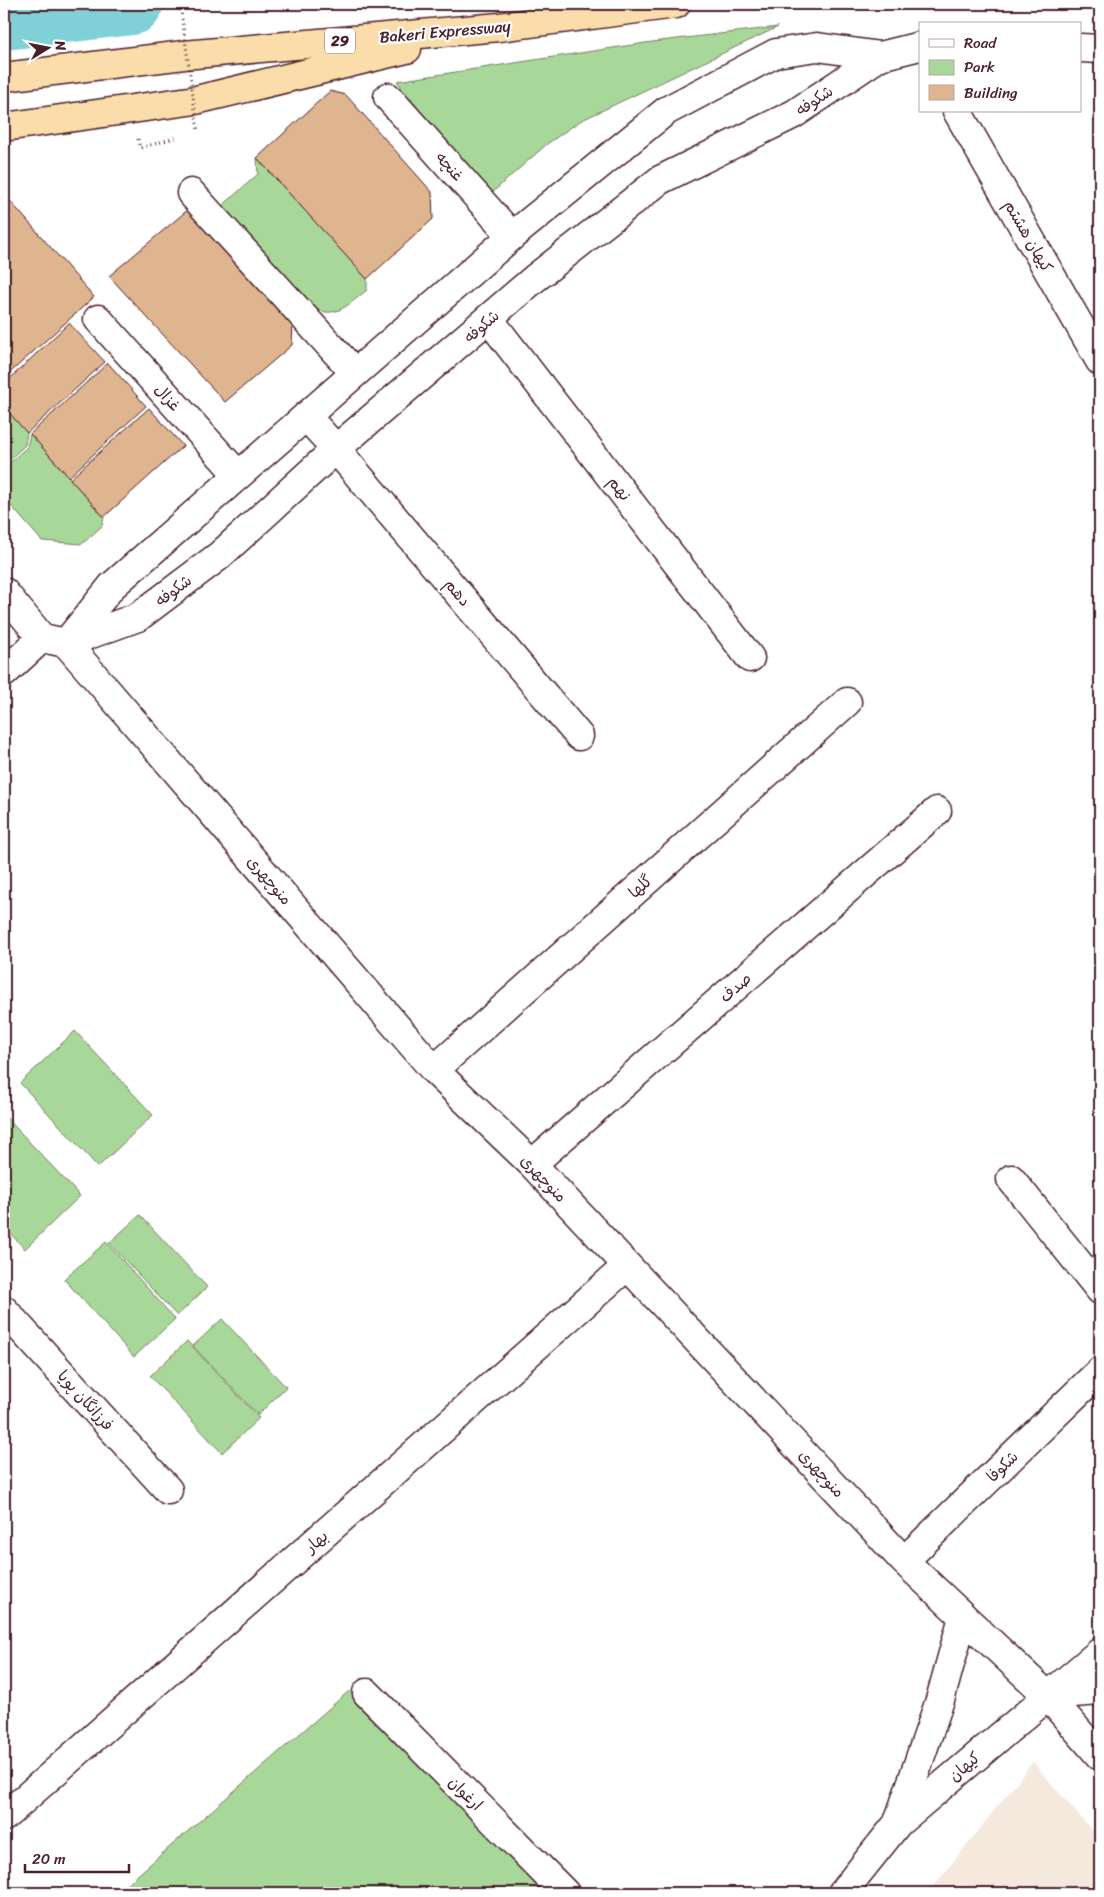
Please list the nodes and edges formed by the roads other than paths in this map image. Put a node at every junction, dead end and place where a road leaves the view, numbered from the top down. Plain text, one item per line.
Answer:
1 (676, 4) edge
2 (500, 27) junction
3 (919, 46) edge
4 (1082, 48) edge
5 (1100, 49) edge
6 (880, 56) junction
7 (4, 77) edge
8 (388, 97) dead end
9 (958, 112) edge
10 (4, 127) edge
11 (191, 193) dead end
12 (512, 236) junction
13 (98, 319) dead end
14 (490, 319) junction
15 (1100, 361) edge
16 (355, 373) junction
17 (306, 416) junction
18 (336, 449) junction
19 (238, 475) junction
20 (4, 592) edge
21 (54, 640) junction
22 (750, 658) dead end
23 (4, 673) edge
24 (847, 702) dead end
25 (579, 736) dead end
26 (937, 811) dead end
27 (434, 1070) junction
28 (532, 1164) junction
29 (1011, 1179) dead end
30 (627, 1266) junction
31 (1100, 1290) edge
32 (4, 1310) edge
33 (1100, 1370) edge
34 (168, 1490) dead end
35 (904, 1560) junction
36 (964, 1617) junction
37 (1100, 1652) edge
38 (1100, 1691) edge
39 (367, 1693) dead end
40 (1047, 1695) junction
41 (1100, 1756) edge
42 (4, 1817) edge
43 (898, 1823) junction
44 (565, 1893) edge
45 (842, 1893) edge

1 - 2 highway, Bakeri Expressway / 29
2 - 7 highway, Bakeri Expressway / 29
2 - 10 highway
3 - 6 street, شکوفه
4 - 5 street
6 - 12 street
6 - 14 street, شکوفه
8 - 12 street, غنچه
9 - 15 street, کیهان هشتم
11 - 16 street
12 - 16 street
13 - 19 street, غزال
14 - 18 street, شکوفه
14 - 22 street, نهم
16 - 17 street
17 - 18 street, دهم
17 - 19 street
18 - 21 street, شکوفه
18 - 25 street, دهم
19 - 21 street
20 - 21 street, منوچهری
21 - 23 street
21 - 27 street, منوچهری
24 - 27 street, گلها
26 - 28 street, صدف
27 - 28 street, منوچهری
28 - 30 street, منوچهری
29 - 31 street
30 - 35 street, منوچهری
30 - 42 street, بهار
32 - 34 street, فرزانگان پویا
33 - 35 street, شکوفا
35 - 36 street, منوچهری
36 - 40 street, منوچهری
36 - 43 street
37 - 40 street, کیهان
38 - 40 street
39 - 44 street, ارغوان
40 - 41 street, منوچهری
40 - 43 street, کیهان
43 - 45 street, کیهان

